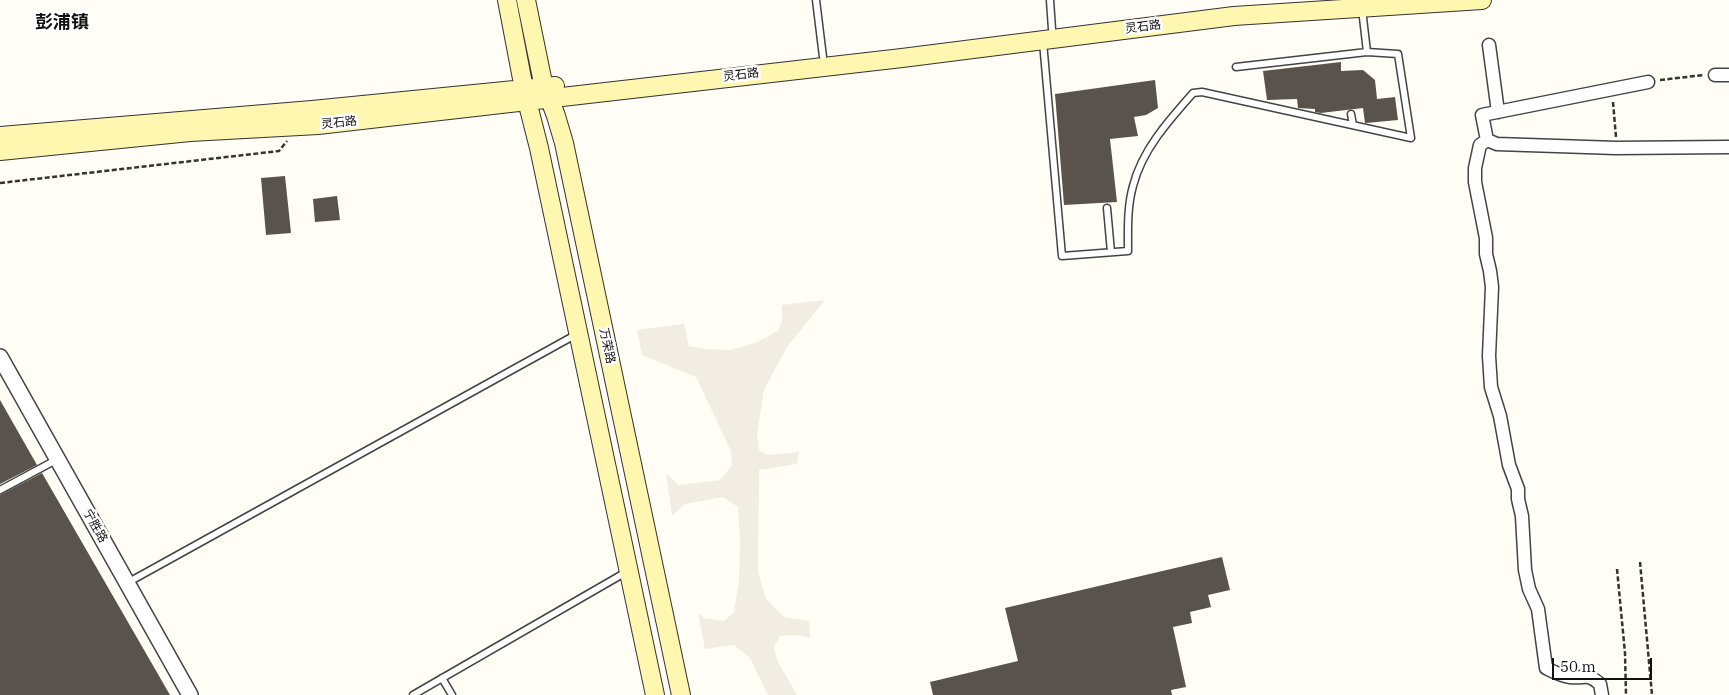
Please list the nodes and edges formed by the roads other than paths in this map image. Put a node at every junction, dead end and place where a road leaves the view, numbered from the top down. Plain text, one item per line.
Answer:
1 (507, 0) edge
2 (526, 0) edge
3 (816, 0) edge
4 (1050, 0) edge
5 (1482, 0) edge
6 (1331, 3) edge
7 (1362, 8) junction
8 (1048, 34) junction
9 (1489, 45) dead end
10 (1367, 52) junction
11 (824, 57) junction
12 (1236, 67) dead end
13 (1715, 75) road end
14 (1729, 75) edge
15 (1648, 82) road end
16 (548, 93) junction
17 (525, 96) junction
18 (1498, 112) junction
19 (1351, 114) dead end
20 (1353, 125) junction
21 (0, 136) edge
22 (1487, 140) junction
23 (1729, 147) edge
24 (0, 151) edge
25 (1107, 208) dead end
26 (1110, 252) junction
27 (579, 334) junction
28 (0, 357) edge
29 (57, 459) junction
30 (0, 490) edge
31 (629, 570) junction
32 (127, 583) junction
33 (442, 678) junction
34 (190, 695) edge
35 (413, 695) edge
36 (452, 695) edge
37 (655, 695) edge
38 (681, 695) edge
39 (1602, 695) edge

1 - 17 main road, 万荣路
2 - 16 main road, 万荣路
3 - 11 lane
4 - 8 lane
5 - 7 main road, 灵石路
6 - 7 main road, 灵石路
6 - 8 main road, 灵石路
7 - 10 lane
8 - 11 main road, 灵石路
8 - 16 main road, 灵石路
8 - 26 lane
9 - 18 street
10 - 12 lane
10 - 20 lane
11 - 16 main road, 灵石路
13 - 14 street
15 - 18 street
16 - 17 main road, 灵石路
16 - 38 main road, 万荣路
17 - 21 main road, 灵石路
17 - 24 main road, 灵石路
17 - 27 main road, 万荣路
18 - 22 street
19 - 20 lane
20 - 26 lane
22 - 23 street
22 - 39 street
25 - 26 lane
27 - 31 main road, 万荣路
27 - 32 lane
28 - 29 street, 宁胜路
29 - 30 lane
29 - 32 street, 宁胜路
31 - 33 lane
31 - 37 main road, 万荣路
32 - 34 street, 宁胜路
33 - 35 lane
33 - 36 lane

